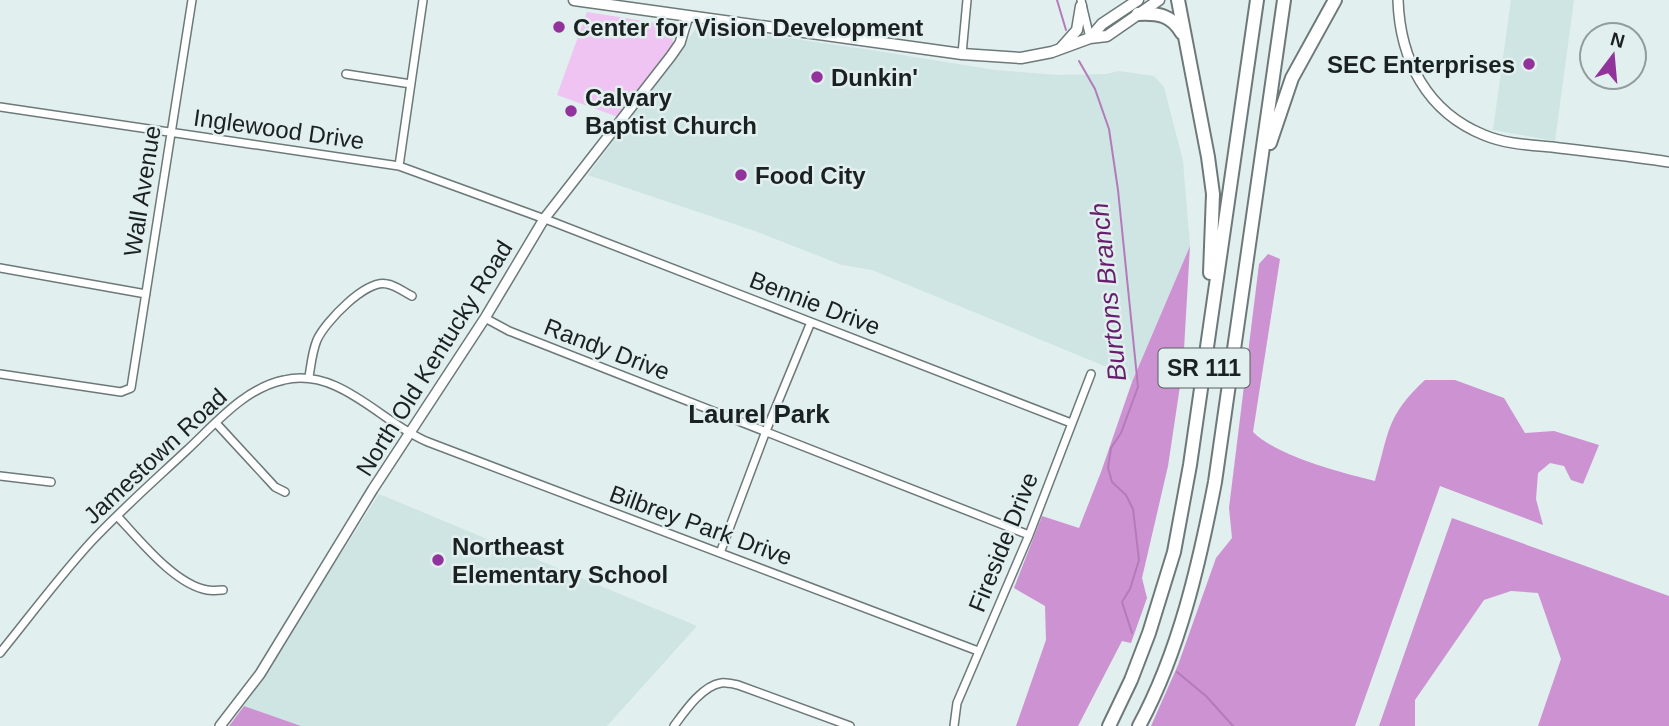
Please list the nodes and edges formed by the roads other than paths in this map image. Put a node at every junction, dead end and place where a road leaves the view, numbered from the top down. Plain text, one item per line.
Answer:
1 (191, 0) edge
2 (423, 0) edge
3 (574, 0) edge
4 (967, 0) edge
5 (1138, 0) edge
6 (1159, 0) edge
7 (1178, 0) edge
8 (1257, 0) edge
9 (1284, 0) edge
10 (1335, 0) edge
11 (1398, 0) edge
12 (593, 1) edge
13 (1081, 3) edge
14 (1138, 14) junction
15 (688, 16) junction
16 (1184, 36) junction
17 (1090, 38) junction
18 (1052, 52) junction
19 (962, 54) junction
20 (346, 74) dead end
21 (411, 84) junction
22 (0, 107) edge
23 (170, 132) junction
24 (1669, 162) edge
25 (399, 166) junction
26 (544, 219) junction
27 (1246, 264) junction
28 (0, 268) edge
29 (146, 294) junction
30 (412, 296) dead end
31 (485, 318) junction
32 (811, 322) junction
33 (1207, 345) junction
34 (0, 374) edge
35 (1091, 374) dead end
36 (309, 377) junction
37 (216, 422) junction
38 (1071, 423) junction
39 (766, 431) junction
40 (410, 434) junction
41 (0, 476) edge
42 (51, 482) dead end
43 (285, 492) dead end
44 (117, 516) junction
45 (1029, 535) junction
46 (720, 553) junction
47 (223, 590) dead end
48 (978, 651) junction
49 (0, 653) edge
50 (220, 726) edge
51 (674, 726) edge
52 (850, 726) edge
53 (954, 726) edge
54 (1109, 726) edge
55 (1139, 726) edge

1 - 23 street, Wall Avenue
2 - 21 street
3 - 12 main road
4 - 19 street
5 - 17 main road
6 - 14 main road
7 - 16 highway
8 - 33 highway, SR 111
9 - 27 highway, SR 111
10 - 27 highway
11 - 24 street
12 - 15 main road
13 - 17 street
13 - 18 main road
14 - 16 highway
14 - 17 main road
15 - 19 main road
15 - 26 street, North Old Kentucky Road
16 - 33 highway
17 - 18 main road
18 - 19 main road
20 - 21 street
21 - 25 street
22 - 23 street, Inglewood Drive
23 - 25 street, Inglewood Drive
23 - 29 street, Wall Avenue
25 - 26 street, Inglewood Drive
26 - 31 street, North Old Kentucky Road
26 - 32 street, Bennie Drive
27 - 55 highway, SR 111
28 - 29 street
29 - 34 street, Wall Avenue
30 - 36 street
31 - 39 street, Randy Drive
31 - 40 street, North Old Kentucky Road
32 - 38 street, Bennie Drive
32 - 39 street
33 - 54 highway, SR 111
35 - 38 street, Fireside Drive
36 - 37 street, Jamestown Road
36 - 40 street
37 - 43 street
37 - 44 street, Jamestown Road
38 - 45 street, Fireside Drive
39 - 45 street, Randy Drive
39 - 46 street
40 - 46 street, Bilbrey Park Drive
40 - 50 street, North Old Kentucky Road
41 - 42 street
44 - 47 street
44 - 49 street, Jamestown Road
45 - 48 street, Fireside Drive
46 - 48 street, Bilbrey Park Drive
48 - 53 street, Fireside Drive
51 - 52 street

